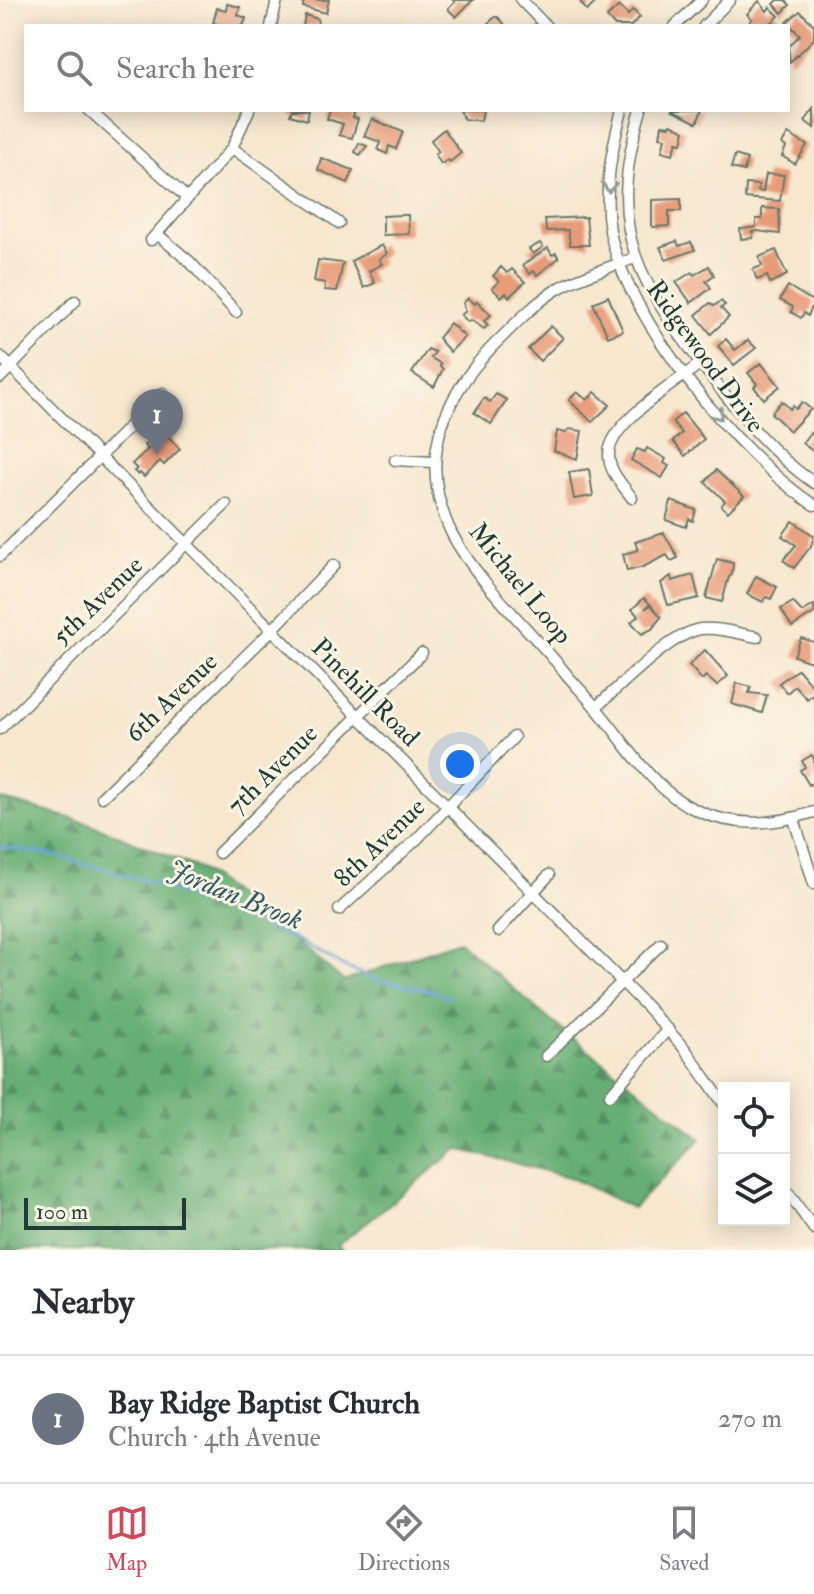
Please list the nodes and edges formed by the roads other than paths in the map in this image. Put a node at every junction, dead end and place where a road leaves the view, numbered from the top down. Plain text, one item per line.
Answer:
1 (277, 0) edge
2 (521, 0) edge
3 (702, 0) edge
4 (730, 0) edge
5 (271, 24) edge
6 (544, 24) edge
7 (677, 24) edge
8 (706, 24) edge
9 (91, 112) edge
10 (248, 112) edge
11 (622, 112) edge
12 (640, 112) edge
13 (232, 148) junction
14 (187, 198) junction
15 (339, 223) dead end
16 (635, 258) junction
17 (618, 264) junction
18 (75, 301) dead end
19 (236, 312) dead end
20 (0, 356) edge
21 (701, 363) junction
22 (11, 367) junction
23 (686, 375) junction
24 (0, 378) edge
25 (163, 393) dead end
26 (100, 457) junction
27 (395, 460) dead end
28 (433, 462) junction
29 (814, 483) edge
30 (632, 498) dead end
31 (226, 504) dead end
32 (814, 505) edge
33 (186, 544) junction
34 (0, 556) edge
35 (334, 565) dead end
36 (273, 629) junction
37 (757, 637) dead end
38 (422, 653) dead end
39 (596, 707) junction
40 (357, 715) junction
41 (0, 729) edge
42 (514, 737) dead end
43 (102, 797) dead end
44 (448, 806) junction
45 (814, 812) edge
46 (794, 819) junction
47 (219, 853) dead end
48 (549, 875) dead end
49 (814, 884) edge
50 (533, 891) junction
51 (339, 910) dead end
52 (498, 931) dead end
53 (661, 944) dead end
54 (623, 982) junction
55 (668, 1029) junction
56 (546, 1056) dead end
57 (610, 1095) dead end
58 (718, 1096) edge
59 (790, 1195) edge
60 (814, 1229) edge

1 - 5 street
2 - 6 street
3 - 7 street
4 - 8 street
9 - 14 street
10 - 13 street
11 -> 17 street, Ridgewood Drive
12 - 16 street, Ridgewood Drive
13 - 14 street
13 - 15 street
14 - 19 street
16 - 17 street, Michael Loop
16 - 21 street, Ridgewood Drive
17 - 23 street, Ridgewood Drive
17 - 28 street, Michael Loop
18 - 22 street
20 - 22 street, Pinehill Road
21 - 23 street
21 - 29 street, Ridgewood Drive
22 - 24 street
22 - 26 street, Pinehill Road
23 - 30 street
23 -> 32 street, Ridgewood Drive
25 - 26 street
26 - 33 street, Pinehill Road
26 - 34 street
27 - 28 street
28 - 39 street, Michael Loop
31 - 33 street, 5th Avenue
33 - 36 street, Pinehill Road
33 - 41 street, 5th Avenue
35 - 36 street, 6th Avenue
36 - 40 street, Pinehill Road
36 - 43 street, 6th Avenue
37 - 39 street
38 - 40 street, 7th Avenue
39 - 46 street, Michael Loop
40 - 44 street, Pinehill Road
40 - 47 street, 7th Avenue
42 - 44 street, 8th Avenue
44 - 50 street, Pinehill Road
44 - 51 street, 8th Avenue
45 - 46 street, Michael Loop
46 - 49 street
48 - 50 street
50 - 52 street
50 - 54 street, Pinehill Road
53 - 54 street
54 - 55 street, Pinehill Road
54 - 56 street
55 - 57 street
55 - 58 street, Pinehill Road
59 - 60 street

